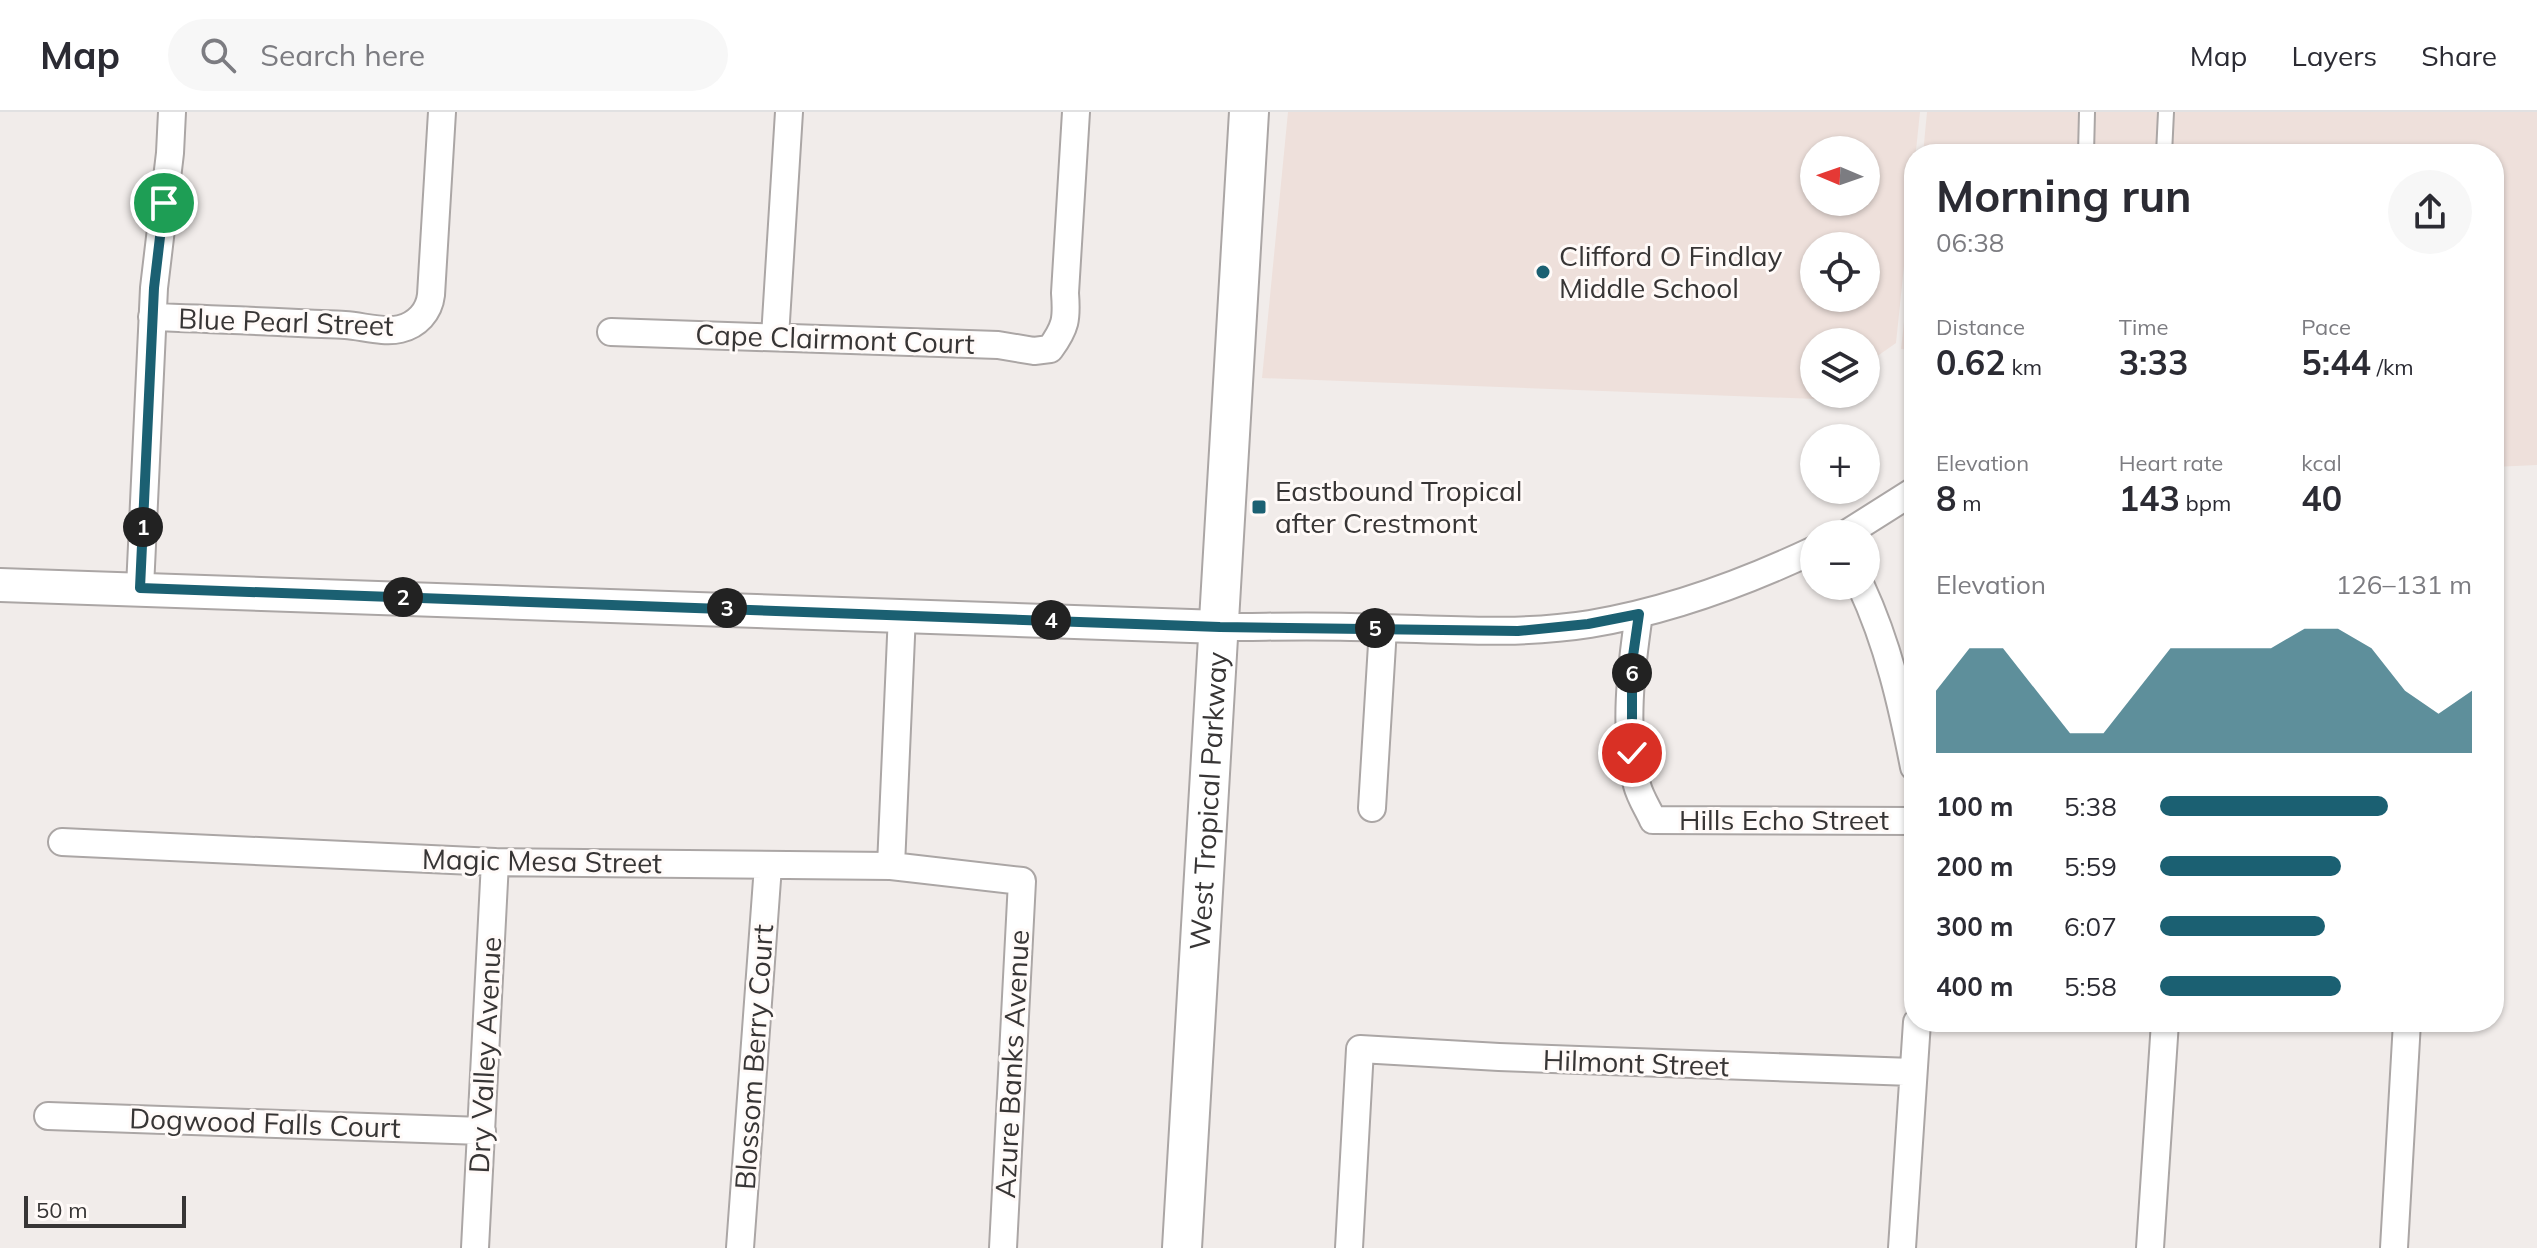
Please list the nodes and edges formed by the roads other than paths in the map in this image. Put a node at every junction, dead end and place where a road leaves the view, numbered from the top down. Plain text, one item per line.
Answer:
1 (172, 112) edge
2 (442, 112) edge
3 (789, 112) edge
4 (1076, 112) edge
5 (1249, 112) edge
6 (2087, 112) edge
7 (2166, 112) edge
8 (2086, 144) edge
9 (2164, 144) edge
10 (152, 317) junction
11 (611, 332) dead end
12 (775, 337) junction
13 (1904, 497) edge
14 (1868, 520) edge
15 (1800, 557) edge
16 (0, 585) edge
17 (140, 588) junction
18 (1867, 600) edge
19 (902, 614) junction
20 (1639, 614) junction
21 (1220, 627) junction
22 (1383, 628) junction
23 (1904, 715) edge
24 (1372, 808) dead end
25 (1904, 821) edge
26 (62, 842) dead end
27 (495, 862) junction
28 (768, 866) junction
29 (891, 866) junction
30 (1022, 881) joint
31 (1916, 1032) edge
32 (2164, 1032) edge
33 (2406, 1032) edge
34 (1912, 1072) junction
35 (48, 1116) dead end
36 (482, 1131) junction
37 (475, 1248) edge
38 (740, 1248) edge
39 (1003, 1248) edge
40 (1182, 1248) edge
41 (1349, 1248) edge
42 (1902, 1248) edge
43 (2150, 1248) edge
44 (2394, 1248) edge

1 - 10 street
2 - 10 street, Blue Pearl Street
3 - 12 street
4 - 12 street, Cape Clairmont Court
5 - 21 main road, West Tropical Parkway
6 - 8 lane
7 - 9 lane
10 - 17 street
11 - 12 street, Cape Clairmont Court
13 - 14 street
15 - 20 street
16 - 17 street
17 - 19 street
18 - 23 street
19 - 21 street
19 - 29 street
20 - 22 street
20 - 25 street, Hills Echo Street
21 - 22 street
21 - 40 main road, West Tropical Parkway
22 - 24 street
26 - 27 street, Magic Mesa Street
27 - 28 street, Magic Mesa Street
27 - 36 street, Dry Valley Avenue
28 - 29 street, Magic Mesa Street
28 - 38 street, Blossom Berry Court
29 - 30 street, Magic Mesa Street
30 - 39 street, Azure Banks Avenue
31 - 34 street
32 - 43 street
33 - 44 street
34 - 41 street, Hilmont Street
34 - 42 street
35 - 36 street, Dogwood Falls Court
36 - 37 street, Dry Valley Avenue

